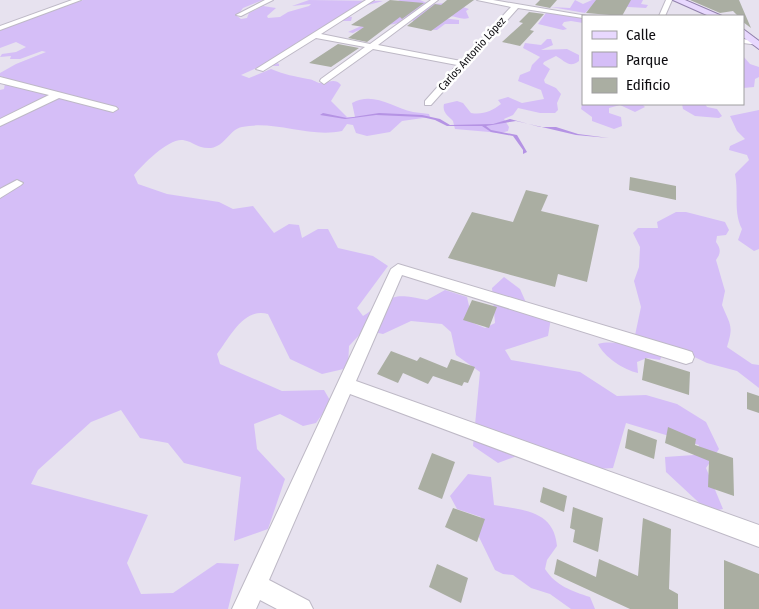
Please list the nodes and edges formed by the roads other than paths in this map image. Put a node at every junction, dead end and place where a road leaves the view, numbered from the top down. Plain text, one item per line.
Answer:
1 (78, 0) edge
2 (270, 0) edge
3 (371, 0) edge
4 (435, 0) edge
5 (480, 0) edge
6 (669, 0) edge
7 (677, 0) edge
8 (504, 2) edge
9 (516, 6) junction
10 (238, 15) dead end
11 (662, 15) edge
12 (714, 15) edge
13 (582, 16) edge
14 (0, 28) edge
15 (744, 33) edge
16 (314, 35) junction
17 (744, 41) edge
18 (758, 44) edge
19 (372, 46) junction
20 (463, 64) junction
21 (260, 69) dead end
22 (0, 80) edge
23 (324, 81) dead end
24 (57, 95) junction
25 (428, 103) dead end
26 (113, 110) dead end
27 (0, 124) edge
28 (0, 179) edge
29 (0, 194) edge
30 (686, 357) dead end
31 (346, 385) junction
32 (759, 536) edge
33 (255, 585) junction
34 (244, 609) edge
35 (301, 609) edge

1 - 14 street
2 - 10 street
3 - 16 street
4 - 19 street
5 - 8 street
6 - 11 street
7 - 12 main road
8 - 9 street
9 - 13 street
9 - 20 street, Carlos Antonio López
15 - 18 main road
16 - 19 street
16 - 21 street
17 - 18 street
19 - 20 street
19 - 23 street
20 - 25 street, Carlos Antonio López
22 - 24 street
24 - 26 street
24 - 27 street
28 - 29 street
30 - 31 street
31 - 32 street
31 - 33 street
33 - 34 street
33 - 35 street

